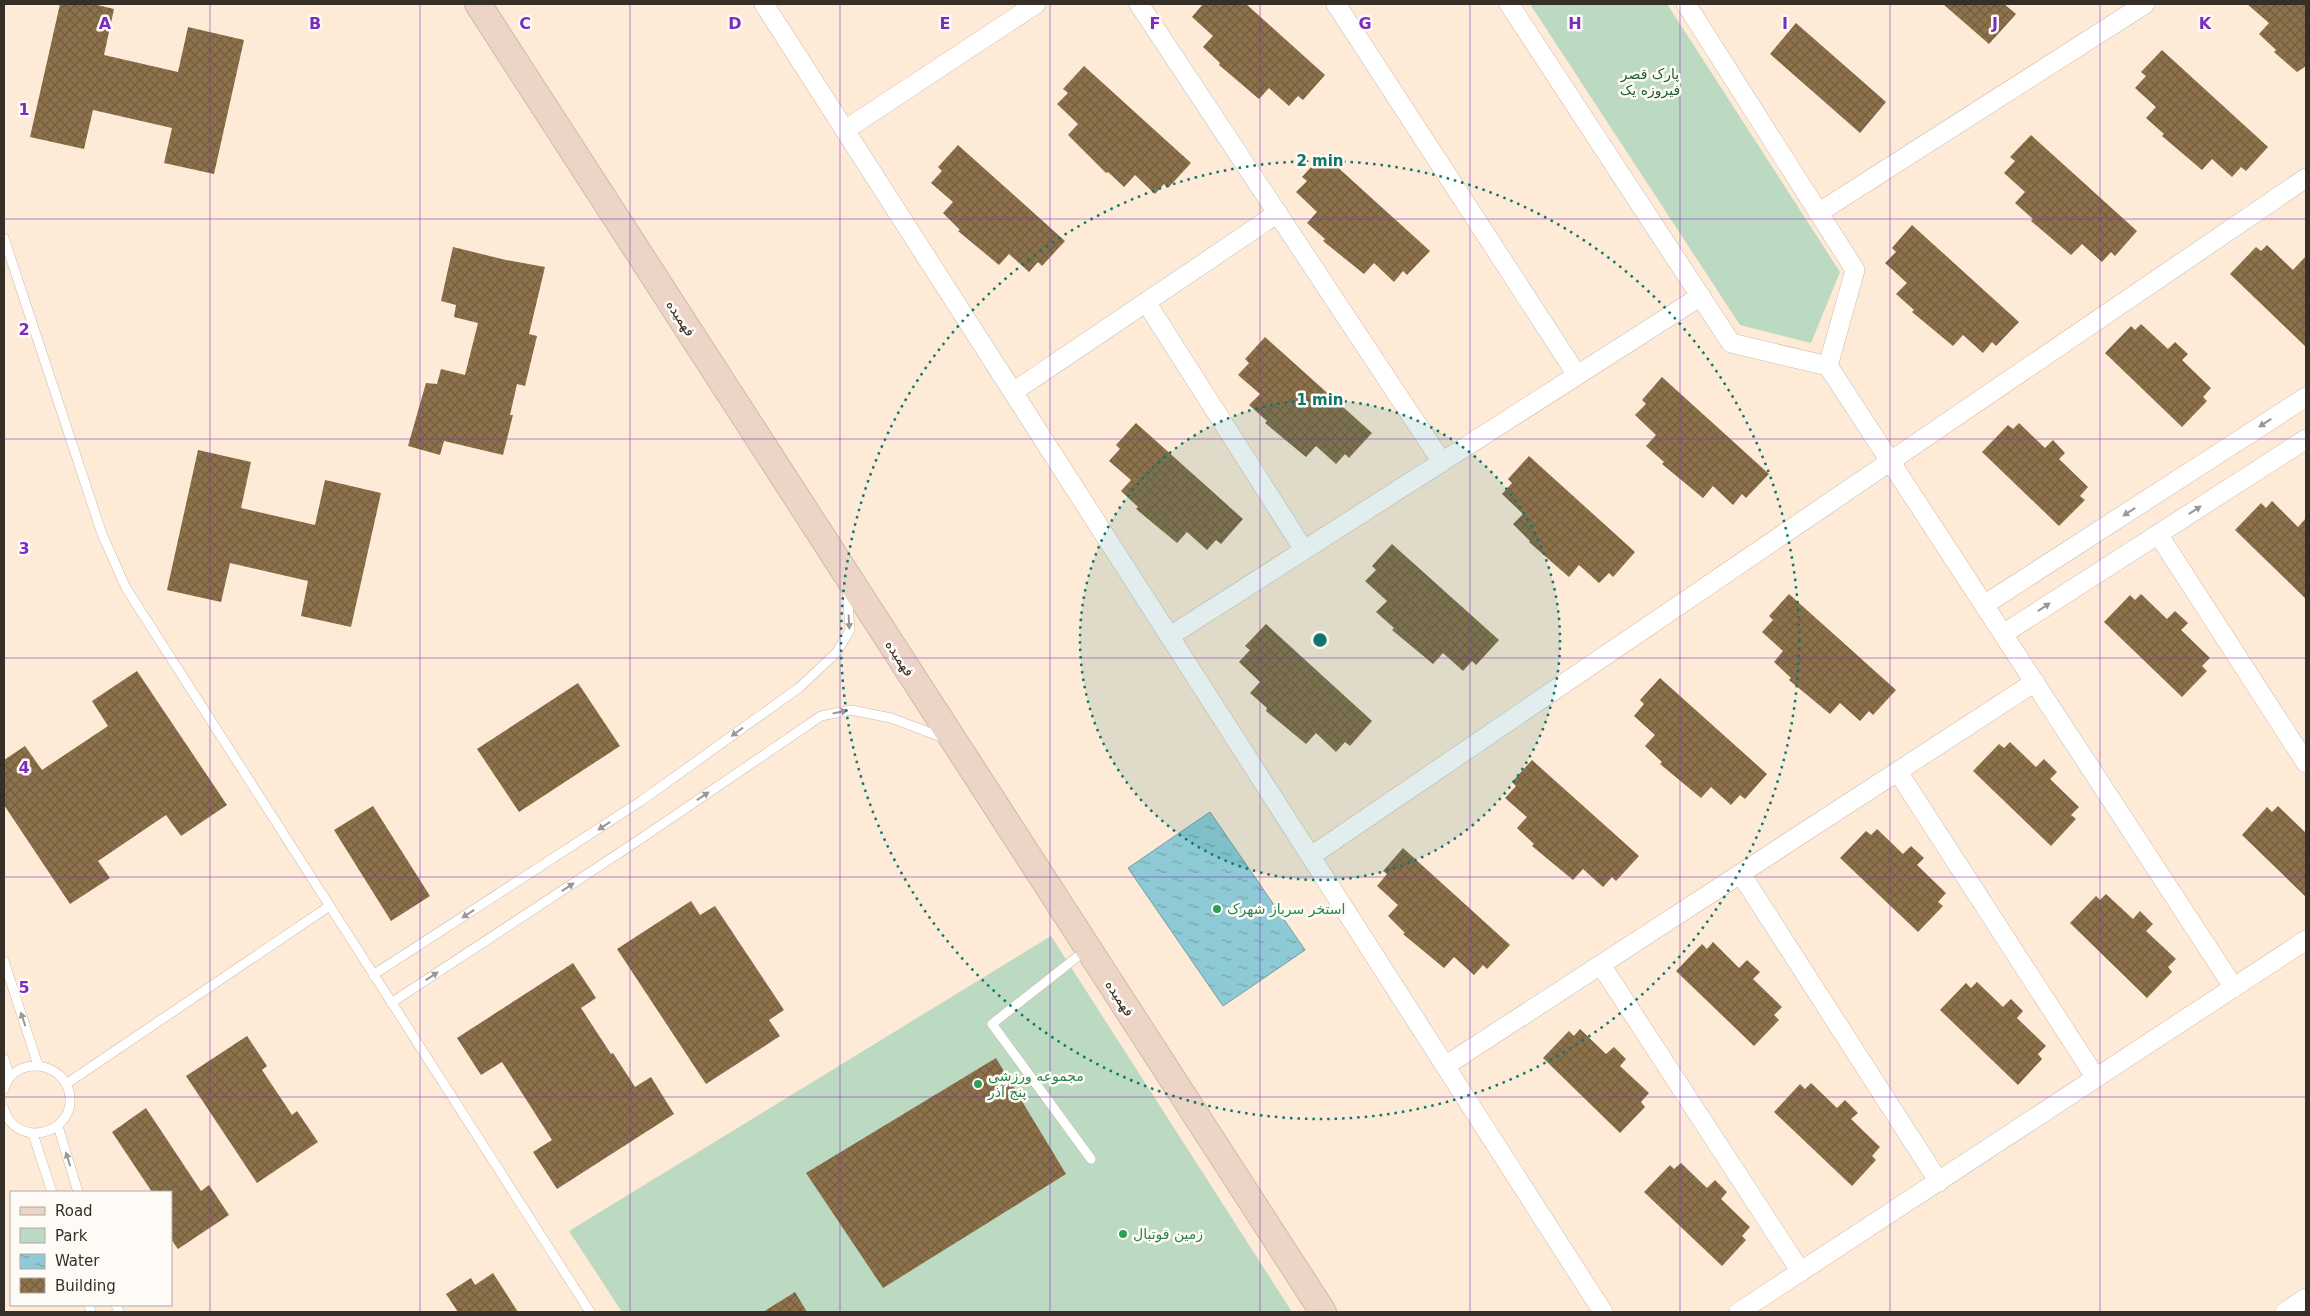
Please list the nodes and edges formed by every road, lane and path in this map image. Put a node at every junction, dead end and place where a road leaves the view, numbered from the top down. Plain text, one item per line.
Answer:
1 (478, 4) edge
2 (764, 4) edge
3 (1036, 4) edge
4 (1139, 4) edge
5 (1336, 4) edge
6 (1508, 4) edge
7 (1686, 4) edge
8 (2146, 4) edge
9 (845, 130) junction
10 (2306, 178) edge
11 (1278, 213) junction
12 (1818, 213) junction
13 (4, 238) edge
14 (1701, 296) junction
15 (1146, 302) junction
16 (1828, 366) junction
17 (1577, 375) junction
18 (1013, 392) junction
19 (2306, 397) edge
20 (2306, 439) edge
21 (1890, 461) junction
22 (1442, 462) junction
23 (2158, 534) junction
24 (1304, 550) junction
25 (846, 573) junction
26 (1984, 605) junction
27 (2003, 634) junction
28 (1170, 636) junction
29 (2035, 682) junction
30 (954, 742) junction
31 (2306, 762) edge
32 (1898, 772) junction
33 (1311, 856) junction
34 (1741, 874) junction
35 (328, 907) junction
36 (2306, 940) edge
37 (1088, 949) junction
38 (4, 962) edge
39 (1601, 965) junction
40 (373, 975) junction
41 (2234, 988) junction
42 (391, 1003) junction
43 (4, 1059) edge
44 (38, 1065) junction
45 (1445, 1066) junction
46 (10, 1077) junction
47 (2096, 1078) junction
48 (66, 1084) junction
49 (4, 1089) edge
50 (4, 1110) edge
51 (58, 1126) junction
52 (33, 1134) junction
53 (1091, 1159) dead end
54 (1939, 1182) junction
55 (52, 1191) edge
56 (78, 1191) edge
57 (1801, 1272) junction
58 (2306, 1298) edge
59 (590, 1312) edge
60 (1323, 1312) edge
61 (1603, 1312) edge
62 (1739, 1312) edge
63 (2285, 1312) edge

1 - 25 main road, فهمیده
2 - 9 street
3 - 9 street
4 - 11 street
5 - 17 street
6 - 14 street
7 - 12 street
8 - 12 street
9 - 18 street
10 - 21 street
11 - 15 street
11 - 22 street
12 - 16 street
13 - 35 lane
14 - 16 street
14 - 17 street
15 - 18 street
15 - 24 street
16 - 21 street
17 - 22 street
18 - 28 street
19 -> 26 street
23 -> 20 street
21 - 26 street
21 - 33 street
22 - 24 street
27 -> 23 street
23 - 31 street
24 - 28 street
25 - 30 main road, فهمیده
25 -> 40 lane
26 - 27 street
27 - 29 street
28 - 33 street
29 - 32 street
29 - 41 street
30 - 37 main road, فهمیده
42 -> 30 lane
32 - 34 street
32 - 47 street
33 - 45 street
34 - 39 street
34 - 54 street
35 - 40 lane
35 - 48 lane
36 - 41 street
37 - 53 lane
37 - 60 main road, فهمیده
44 -> 38 lane
39 - 45 street
39 - 57 street
40 - 42 lane
41 - 47 street
42 - 59 lane
43 - 46 lane
44 - 46 lane
44 - 48 lane
45 - 61 street
46 - 49 lane
47 - 54 street
48 - 51 lane
50 - 52 lane
51 - 52 lane
56 -> 51 lane
52 - 55 lane
54 - 57 street
57 - 62 street
58 - 63 street

